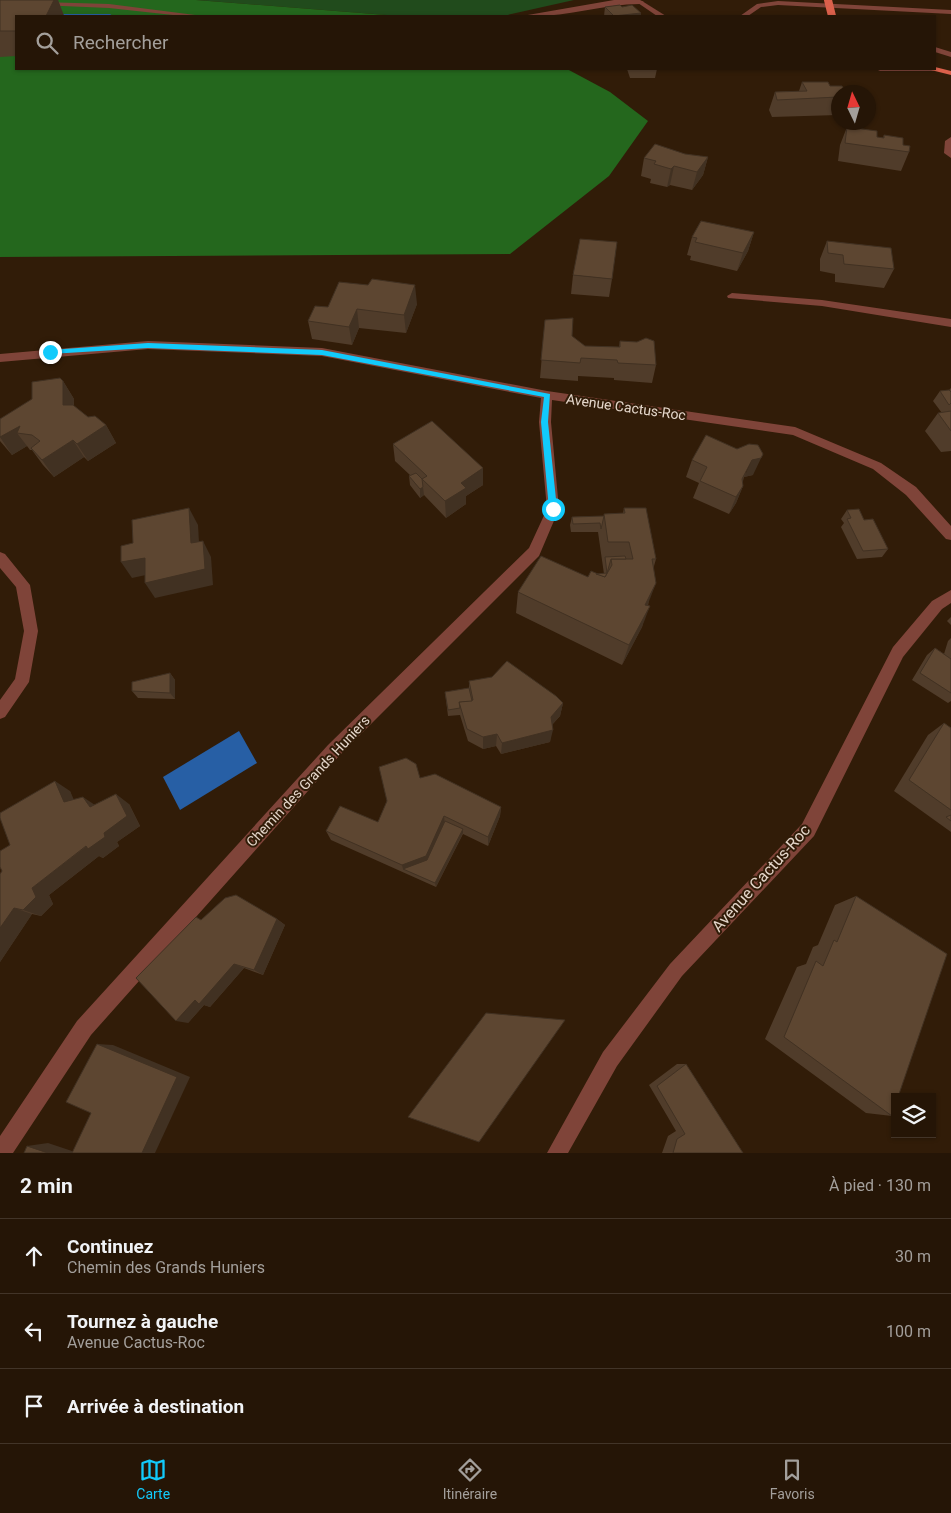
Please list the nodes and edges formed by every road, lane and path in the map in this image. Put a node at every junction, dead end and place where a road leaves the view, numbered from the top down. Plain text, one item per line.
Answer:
1 (828, 0) edge
2 (906, 0) edge
3 (643, 1) edge
4 (33, 4) edge
5 (881, 8) junction
6 (911, 10) junction
7 (951, 12) edge
8 (190, 15) edge
9 (532, 15) edge
10 (661, 15) edge
11 (746, 15) edge
12 (832, 15) edge
13 (884, 15) edge
14 (936, 49) edge
15 (951, 54) edge
16 (936, 70) edge
17 (951, 73) edge
18 (951, 140) edge
19 (951, 155) edge
20 (732, 296) dead end
21 (951, 324) edge
22 (0, 358) edge
23 (547, 395) junction
24 (951, 535) edge
25 (0, 558) edge
26 (951, 596) edge
27 (0, 712) edge
28 (1, 1153) edge
29 (557, 1153) edge

1 - 12 main road, bridge
2 - 6 street
3 - 9 street
3 - 10 street
4 - 8 street
5 - 6 street
5 - 11 street
5 - 13 street
6 - 7 street
14 - 15 street
16 - 17 main road
18 - 19 street
20 - 21 street
22 - 23 street, Avenue Cactus-Roc
23 - 24 street, Avenue Cactus-Roc
23 - 28 street, Chemin des Grands Huniers
25 - 27 street
26 - 29 street, Avenue Cactus-Roc

